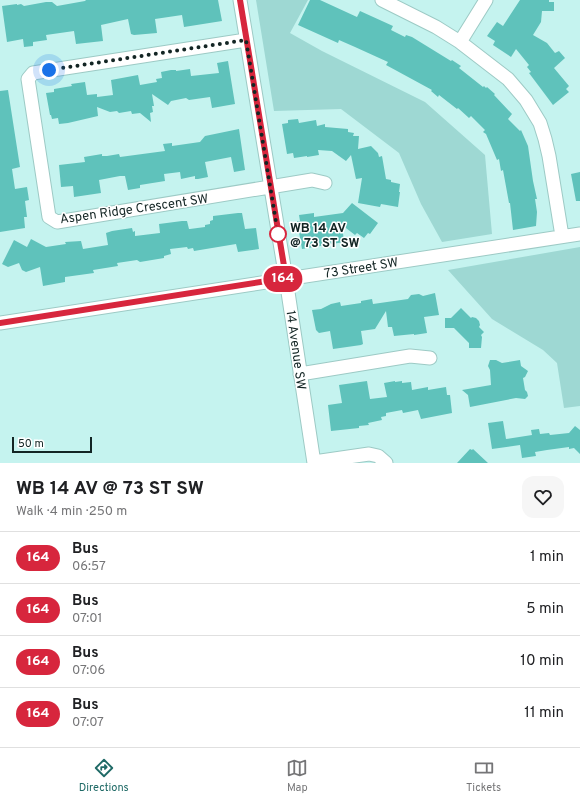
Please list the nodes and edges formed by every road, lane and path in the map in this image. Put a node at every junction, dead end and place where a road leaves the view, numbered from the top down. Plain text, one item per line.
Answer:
1 (240, 0) edge
2 (382, 0) edge
3 (486, 0) edge
4 (246, 40) junction
5 (460, 42) junction
6 (325, 183) dead end
7 (270, 186) junction
8 (580, 234) edge
9 (562, 236) junction
10 (286, 278) junction
11 (0, 323) edge
12 (430, 358) dead end
13 (300, 374) junction
14 (314, 463) edge
15 (386, 463) edge

1 - 4 street, 14 Avenue SW
2 - 5 street
3 - 5 street
4 - 7 street, 14 Avenue SW
4 - 7 street, Aspen Ridge Crescent SW
5 - 9 street
6 - 7 street, Aspen Ridge Crescent SW
7 - 10 street, 14 Avenue SW
8 - 9 street, 73 Street SW
9 - 10 street, 73 Street SW
10 - 11 street, 73 Street SW
10 - 13 street, 14 Avenue SW
12 - 13 street
13 - 14 street, 14 Avenue SW
14 - 15 street

